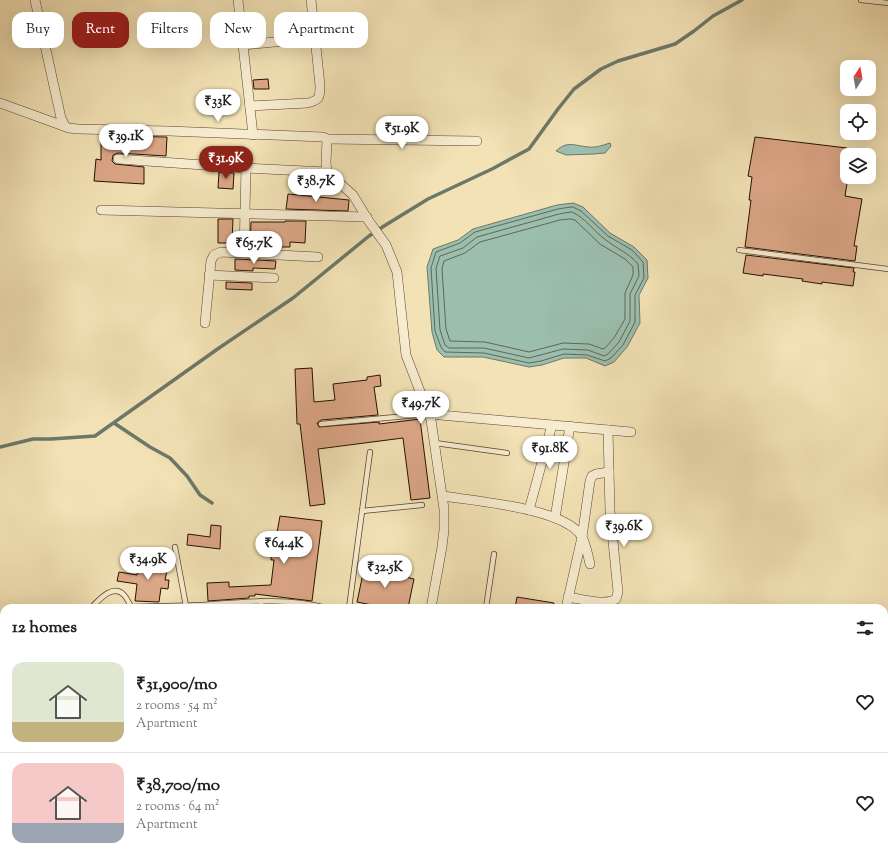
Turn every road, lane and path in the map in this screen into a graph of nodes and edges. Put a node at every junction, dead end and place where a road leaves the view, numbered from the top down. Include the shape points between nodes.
1 (35, 0) edge
2 (238, 0) edge
3 (311, 0) edge
4 (861, 0) edge
5 (888, 3) edge
6 (239, 12) edge
7 (312, 12) edge
8 (243, 48) edge
9 (316, 48) edge
10 (0, 103) edge
11 (250, 106) junction
12 (65, 126) junction
13 (253, 135) junction
14 (327, 139) junction
15 (478, 141) dead end
16 (118, 159) dead end
17 (246, 168) junction
18 (327, 172) junction
19 (101, 210) dead end
20 (245, 214) junction
21 (368, 219) junction
22 (739, 250) dead end
23 (244, 253) junction
24 (318, 257) dead end
25 (888, 269) edge
26 (210, 274) junction
27 (274, 278) dead end
28 (205, 323) dead end
29 (429, 414) junction
30 (321, 424) dead end
31 (552, 425) junction
32 (570, 426) junction
33 (608, 430) junction
34 (631, 432) dead end
35 (435, 443) junction
36 (370, 452) dead end
37 (507, 453) dead end
38 (609, 472) junction
39 (443, 496) junction
40 (422, 505) dead end
41 (529, 510) junction
42 (362, 511) junction
43 (555, 518) junction
44 (582, 537) junction
45 (175, 547) dead end
46 (494, 554) dead end
47 (590, 564) dead end
48 (568, 597) junction
49 (261, 601) joint
50 (95, 604) edge
51 (128, 604) edge
52 (186, 604) edge
53 (226, 604) edge
54 (306, 604) edge
55 (350, 604) edge
56 (432, 604) edge
57 (487, 604) edge
58 (567, 604) edge
59 (607, 604) edge
60 (610, 604) edge

1 - 12 street via 60,118
2 - 6 street
3 - 7 street
4 - 5 lane
8 - 11 street
9 - 11 street via 320,93 316,101
10 - 12 street
11 - 13 street
12 - 13 street via 78,129 169,130
13 - 14 street
14 - 15 street
14 - 18 street
16 - 17 street
17 - 18 street
17 - 20 street
18 - 21 street via 354,195
19 - 20 street
20 - 21 street
20 - 23 street
21 - 29 street via 386,245 397,272 406,355
22 - 25 lane
23 - 24 street
23 - 26 street via 221,252 214,255
26 - 27 street
26 - 28 street
29 - 30 lane
29 - 31 street
29 - 35 street
31 - 32 street
31 - 41 street
32 - 33 street
32 - 43 street
33 - 34 street
33 - 38 street
35 - 37 lane
35 - 39 street
36 - 42 lane
38 - 44 street via 592,476
38 - 60 street via 618,592
39 - 41 street
39 - 56 street via 444,536
40 - 42 lane
41 - 43 street
42 - 55 lane
43 - 44 street via 574,528
44 - 47 street
44 - 48 street
45 - 52 lane
46 - 57 lane
48 - 58 street
48 - 59 street
49 - 53 lane
49 - 54 lane
50 - 51 lane via 111,592 119,591

